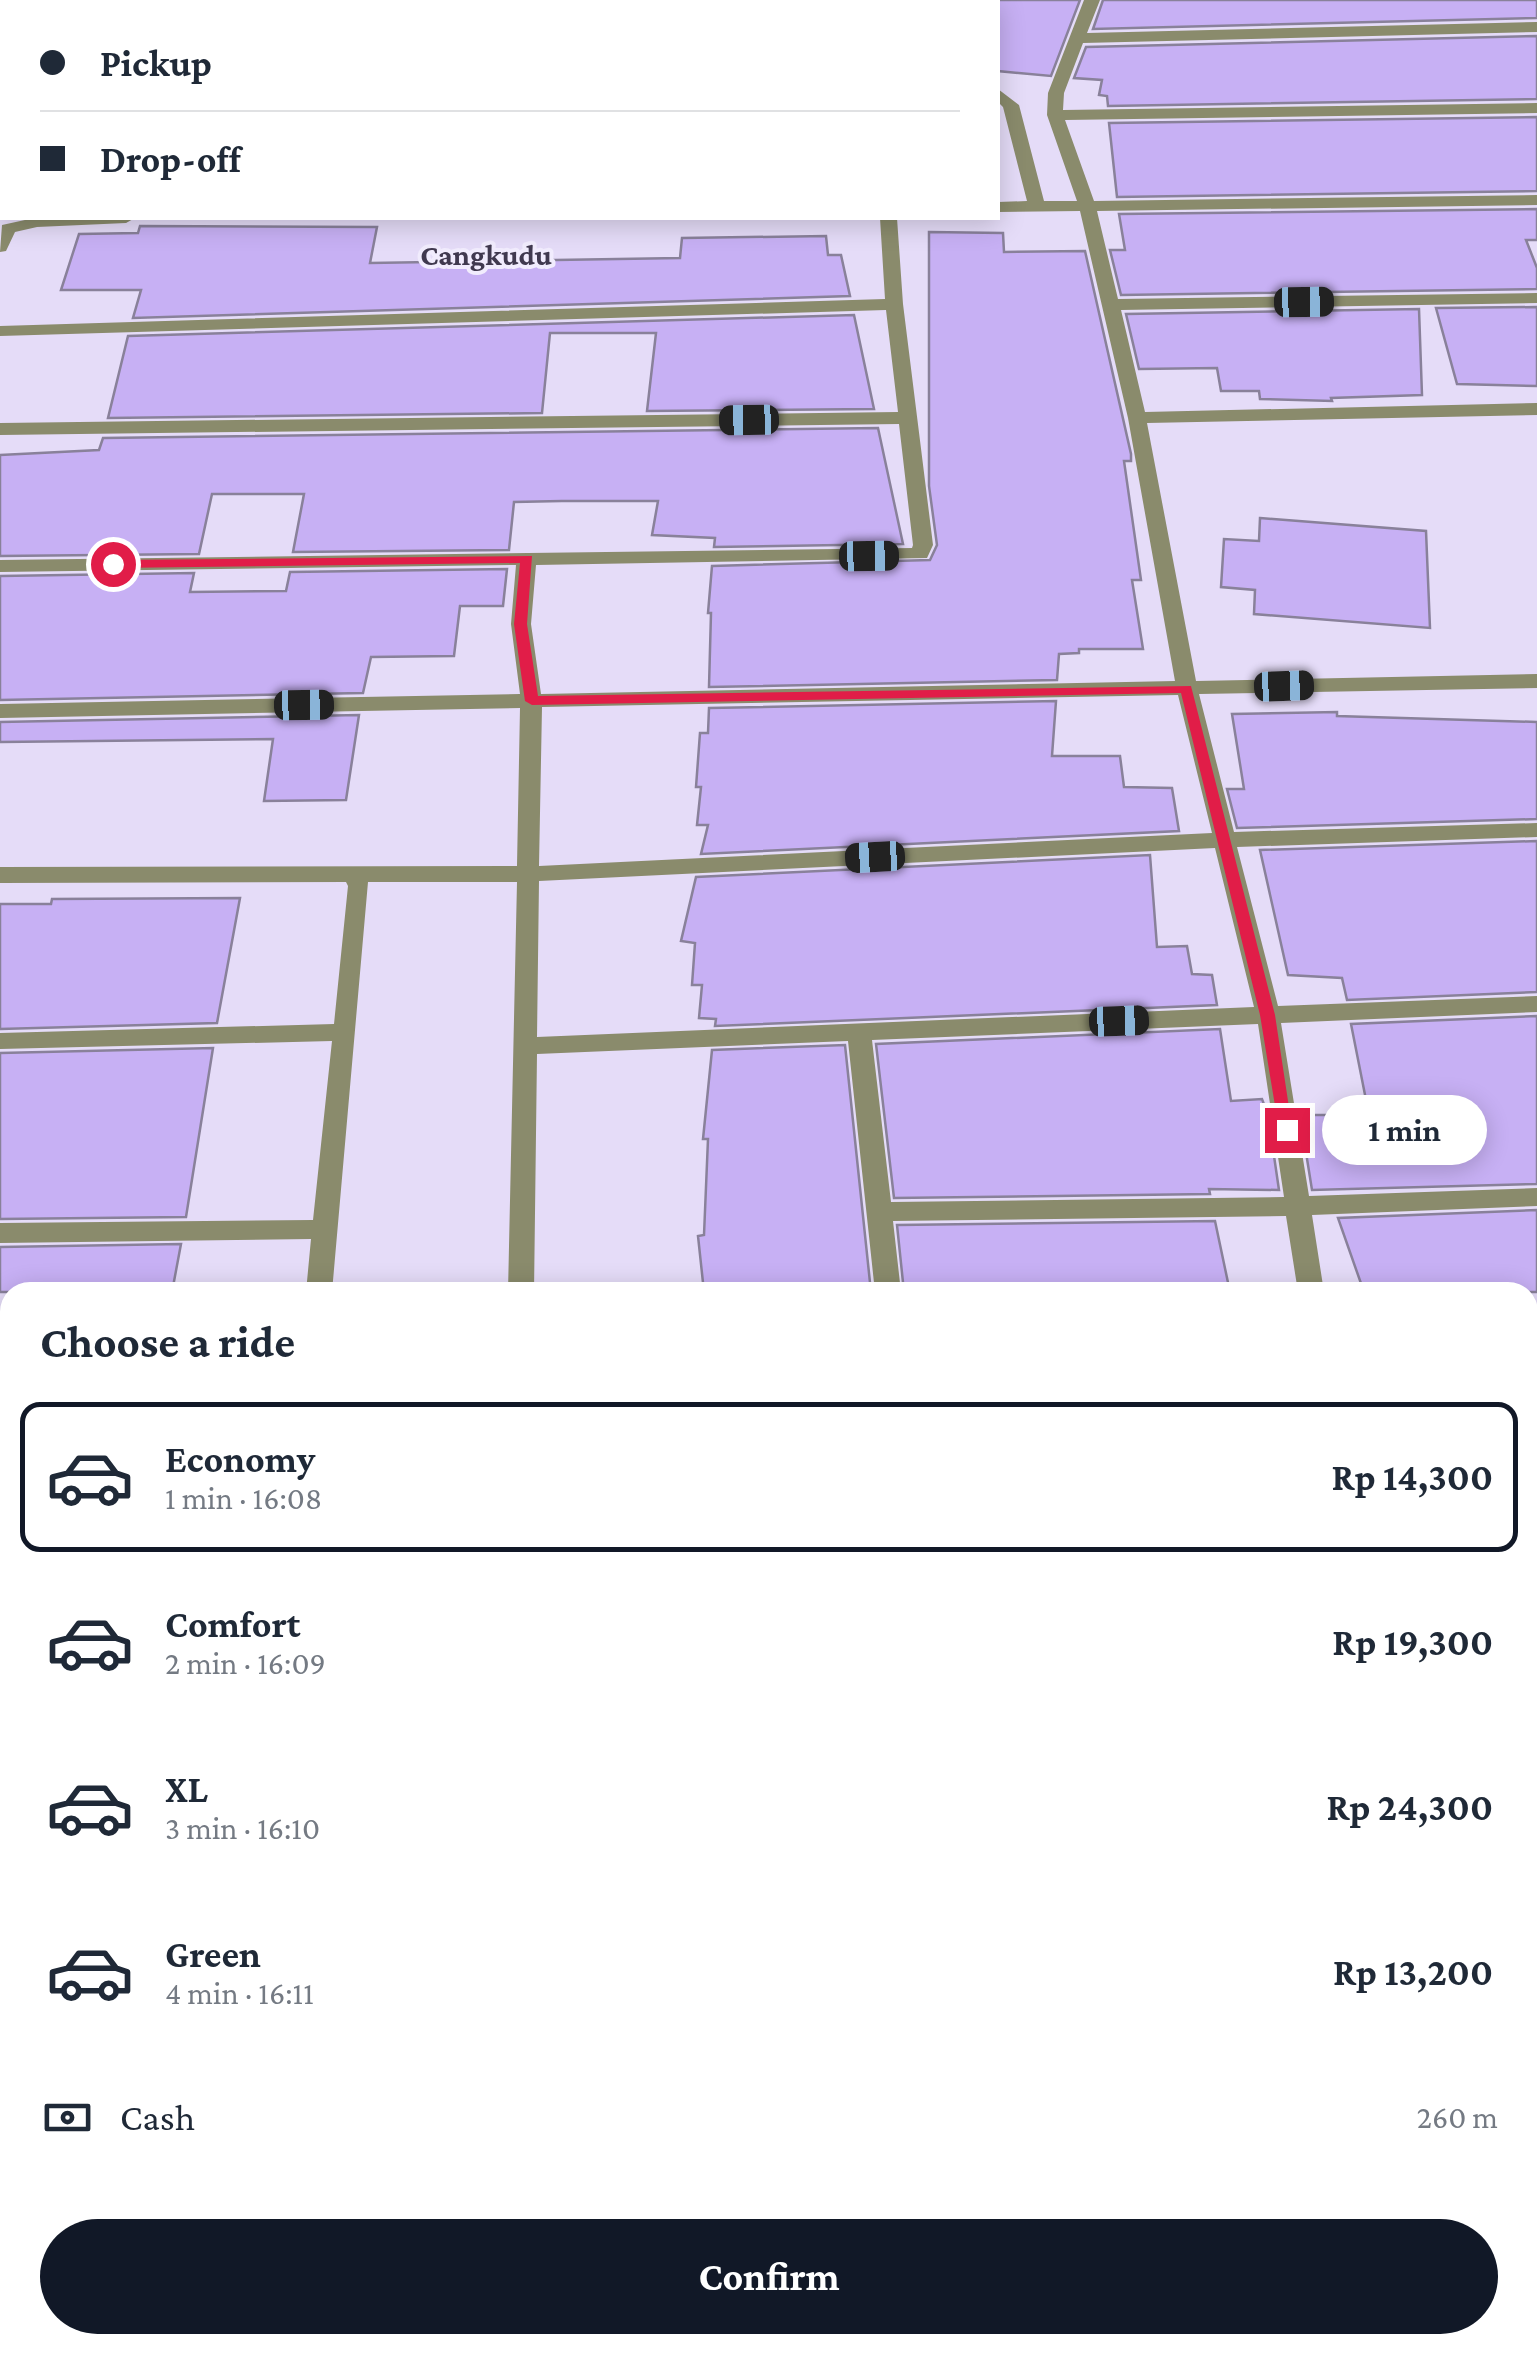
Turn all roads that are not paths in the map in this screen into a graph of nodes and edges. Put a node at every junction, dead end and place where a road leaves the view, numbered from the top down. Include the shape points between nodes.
1 (1092, 0) edge
2 (1537, 27) edge
3 (1080, 38) junction
4 (1000, 96) edge
5 (1537, 108) edge
6 (1055, 115) junction
7 (1537, 200) edge
8 (1000, 207) edge
9 (1037, 207) junction
10 (1088, 208) junction
11 (82, 220) edge
12 (889, 220) edge
13 (0, 247) edge
14 (1537, 298) edge
15 (894, 304) junction
16 (1109, 305) junction
17 (0, 331) edge
18 (1537, 408) edge
19 (907, 418) junction
20 (1136, 418) junction
21 (0, 429) edge
22 (527, 559) junction
23 (0, 566) edge
24 (1537, 681) edge
25 (1186, 689) junction
26 (532, 701) junction
27 (0, 711) edge
28 (1537, 830) edge
29 (1221, 840) junction
30 (528, 874) junction
31 (0, 875) edge
32 (354, 876) junction
33 (1537, 1004) edge
34 (1268, 1015) junction
35 (343, 1032) junction
36 (859, 1032) junction
37 (0, 1040) edge
38 (525, 1046) junction
39 (1537, 1197) edge
40 (1300, 1206) junction
41 (881, 1212) junction
42 (326, 1229) junction
43 (0, 1233) edge
44 (320, 1282) edge
45 (521, 1282) edge
46 (887, 1282) edge
47 (1310, 1282) edge

1 - 3 street
2 - 3 street
3 - 6 street via 1056,94
4 - 9 street via 1012,105
5 - 6 street
6 - 10 street
7 - 10 street
8 - 9 street
9 - 10 street
10 - 16 street
11 - 13 street via 8,229
12 - 15 street
14 - 16 street
15 - 17 street
15 - 19 street
16 - 20 street
18 - 20 street
19 - 21 street
19 - 22 street via 920,554
20 - 25 street
22 - 23 street
22 - 26 street via 520,624
24 - 25 street
25 - 26 street
25 - 29 street
26 - 27 street
26 - 30 street
28 - 29 street
29 - 30 street
29 - 34 street
30 - 32 street
30 - 38 street
31 - 32 street
32 - 35 street via 360,886
33 - 34 street
34 - 36 street
34 - 40 street
35 - 37 street
35 - 42 street
36 - 38 street
36 - 41 street
38 - 45 street
39 - 40 street
40 - 41 street
40 - 47 street
41 - 46 street
42 - 43 street
42 - 44 street

